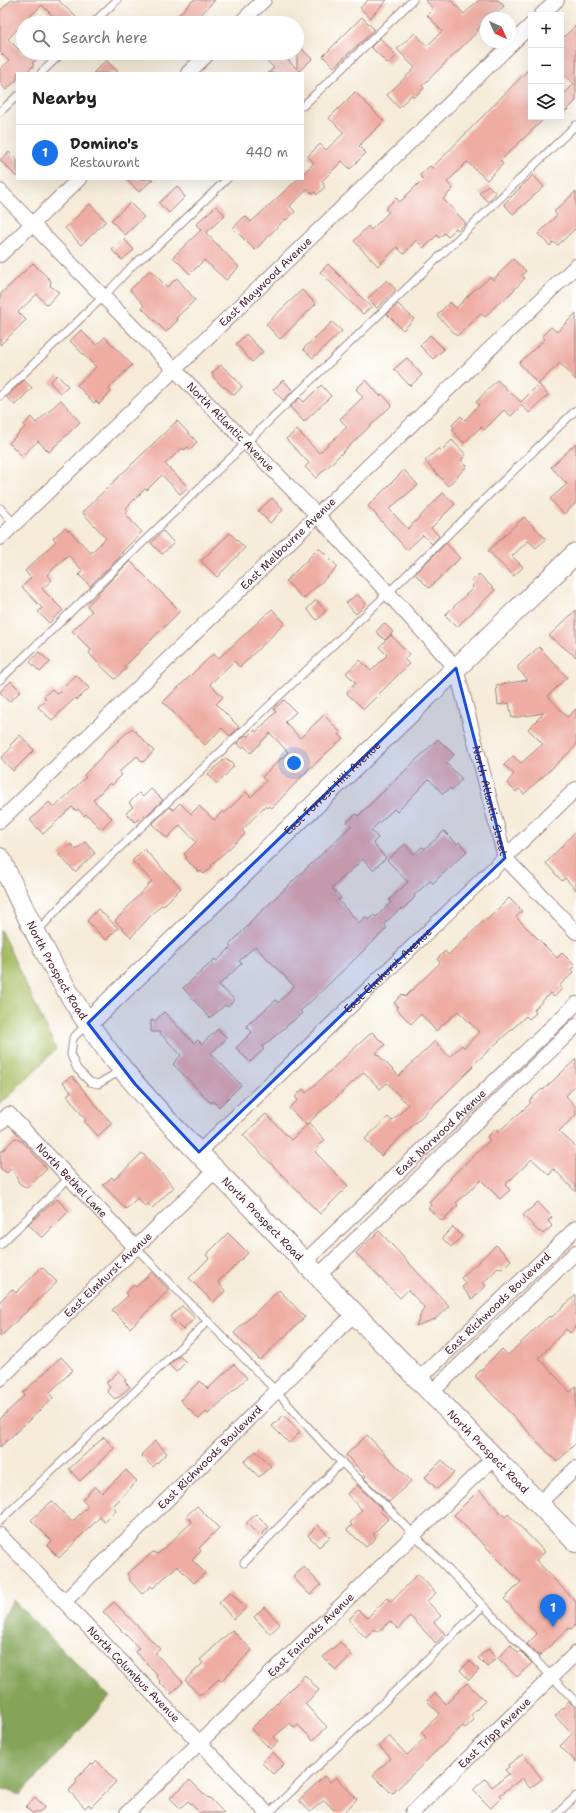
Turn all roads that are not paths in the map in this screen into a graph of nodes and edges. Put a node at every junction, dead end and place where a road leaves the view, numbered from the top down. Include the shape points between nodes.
1 (117, 0) edge
2 (264, 0) edge
3 (413, 0) edge
4 (556, 0) edge
5 (544, 12) edge
6 (100, 16) edge
7 (247, 16) edge
8 (528, 28) edge
9 (55, 60) edge
10 (202, 60) edge
11 (42, 72) edge
12 (189, 72) edge
13 (16, 97) edge
14 (304, 105) edge
15 (0, 112) edge
16 (576, 125) edge
17 (78, 180) edge
18 (226, 180) edge
19 (0, 191) edge
20 (32, 224) junction
21 (0, 255) edge
22 (576, 266) edge
23 (104, 296) junction
24 (175, 368) junction
25 (0, 396) edge
26 (576, 410) edge
27 (247, 443) junction
28 (0, 508) edge
29 (317, 515) junction
30 (15, 524) junction
31 (0, 538) edge
32 (576, 553) edge
33 (388, 593) junction
34 (456, 668) junction
35 (0, 680) edge
36 (576, 789) edge
37 (0, 821) edge
38 (0, 858) edge
39 (505, 858) junction
40 (576, 932) edge
41 (36, 934) junction
42 (576, 1004) edge
43 (88, 1023) junction
44 (576, 1026) edge
45 (123, 1070) junction
46 (4, 1118) edge
47 (199, 1152) junction
48 (216, 1170) junction
49 (69, 1178) junction
50 (576, 1228) edge
51 (0, 1245) edge
52 (135, 1247) junction
53 (576, 1252) edge
54 (312, 1268) junction
55 (355, 1313) junction
56 (208, 1321) junction
57 (0, 1379) edge
58 (425, 1386) junction
59 (276, 1391) junction
60 (494, 1457) junction
61 (342, 1462) junction
62 (576, 1468) edge
63 (539, 1503) junction
64 (0, 1521) edge
65 (414, 1534) junction
66 (0, 1535) edge
67 (576, 1542) edge
68 (244, 1563) dead end
69 (64, 1601) junction
70 (483, 1606) junction
71 (576, 1653) edge
72 (552, 1677) junction
73 (576, 1702) edge
74 (199, 1743) junction
75 (576, 1796) edge
76 (127, 1813) edge
77 (268, 1813) edge
78 (412, 1813) edge
79 (558, 1813) edge

1 - 6 lane
2 - 7 street
3 - 14 lane
4 - 5 street
8 - 24 street, East Maywood Avenue
9 - 11 lane
10 - 12 street
13 - 15 lane
16 - 27 lane
17 - 20 street
18 - 23 lane via 156,247 134,264
19 - 20 street, North Atlantic Avenue
20 - 21 street
20 - 23 street, North Atlantic Avenue
22 - 29 street, East Melbourne Avenue
23 - 24 street, North Atlantic Avenue
23 - 25 lane
24 - 27 street, North Atlantic Avenue
24 - 30 street, East Maywood Avenue
26 - 33 lane
27 - 29 street, North Atlantic Avenue
27 - 35 lane
28 - 30 lane
29 - 33 street, North Atlantic Avenue
29 - 37 street, East Melbourne Avenue
30 - 31 street, East Maywood Avenue
32 - 34 main road, East Forrest Hill Avenue
33 - 34 street, North Atlantic Avenue
33 - 41 lane via 75,890
34 - 39 street, North Atlantic Street
34 - 43 main road, East Forrest Hill Avenue
36 - 39 street, East Elmhurst Avenue
38 - 41 main road, North Prospect Road
39 - 40 street, North Atlantic Street
39 - 47 street, East Elmhurst Avenue
41 - 43 main road, North Prospect Road
42 - 54 street, East Norwood Avenue
43 - 45 main road, North Prospect Road
43 - 45 lane via 73,1038 71,1055 78,1069 90,1082 98,1084
44 - 54 street, East Norwood Avenue
45 - 47 main road, North Prospect Road
46 - 49 street, North Bethel Lane
47 - 48 main road, North Prospect Road
48 - 52 street, East Elmhurst Avenue
48 - 54 main road, North Prospect Road
49 - 51 lane
49 - 52 street, North Bethel Lane
50 - 58 street, East Richwoods Boulevard
52 - 56 lane
52 - 57 street, East Elmhurst Avenue
53 - 58 street, East Richwoods Boulevard
54 - 55 main road, North Prospect Road
55 - 58 main road, North Prospect Road
55 - 59 street, East Richwoods Boulevard
56 - 59 lane
56 - 64 lane
58 - 60 main road, North Prospect Road
59 - 61 lane
59 - 69 street, East Richwoods Boulevard
60 - 63 main road, North Prospect Road
60 - 65 street, East Fairoaks Avenue
61 - 65 lane
61 - 68 lane
62 - 63 street
63 - 67 main road, North Prospect Road
65 - 70 lane
65 - 74 street, East Fairoaks Avenue
66 - 69 street, North Columbus Avenue
69 - 74 street, North Columbus Avenue
70 - 72 lane
70 - 77 lane
71 - 72 street, East Tripp Avenue
72 - 73 lane
72 - 78 street, East Tripp Avenue
74 - 76 street, East Fairoaks Avenue
74 - 77 street, North Columbus Avenue
75 - 79 lane

